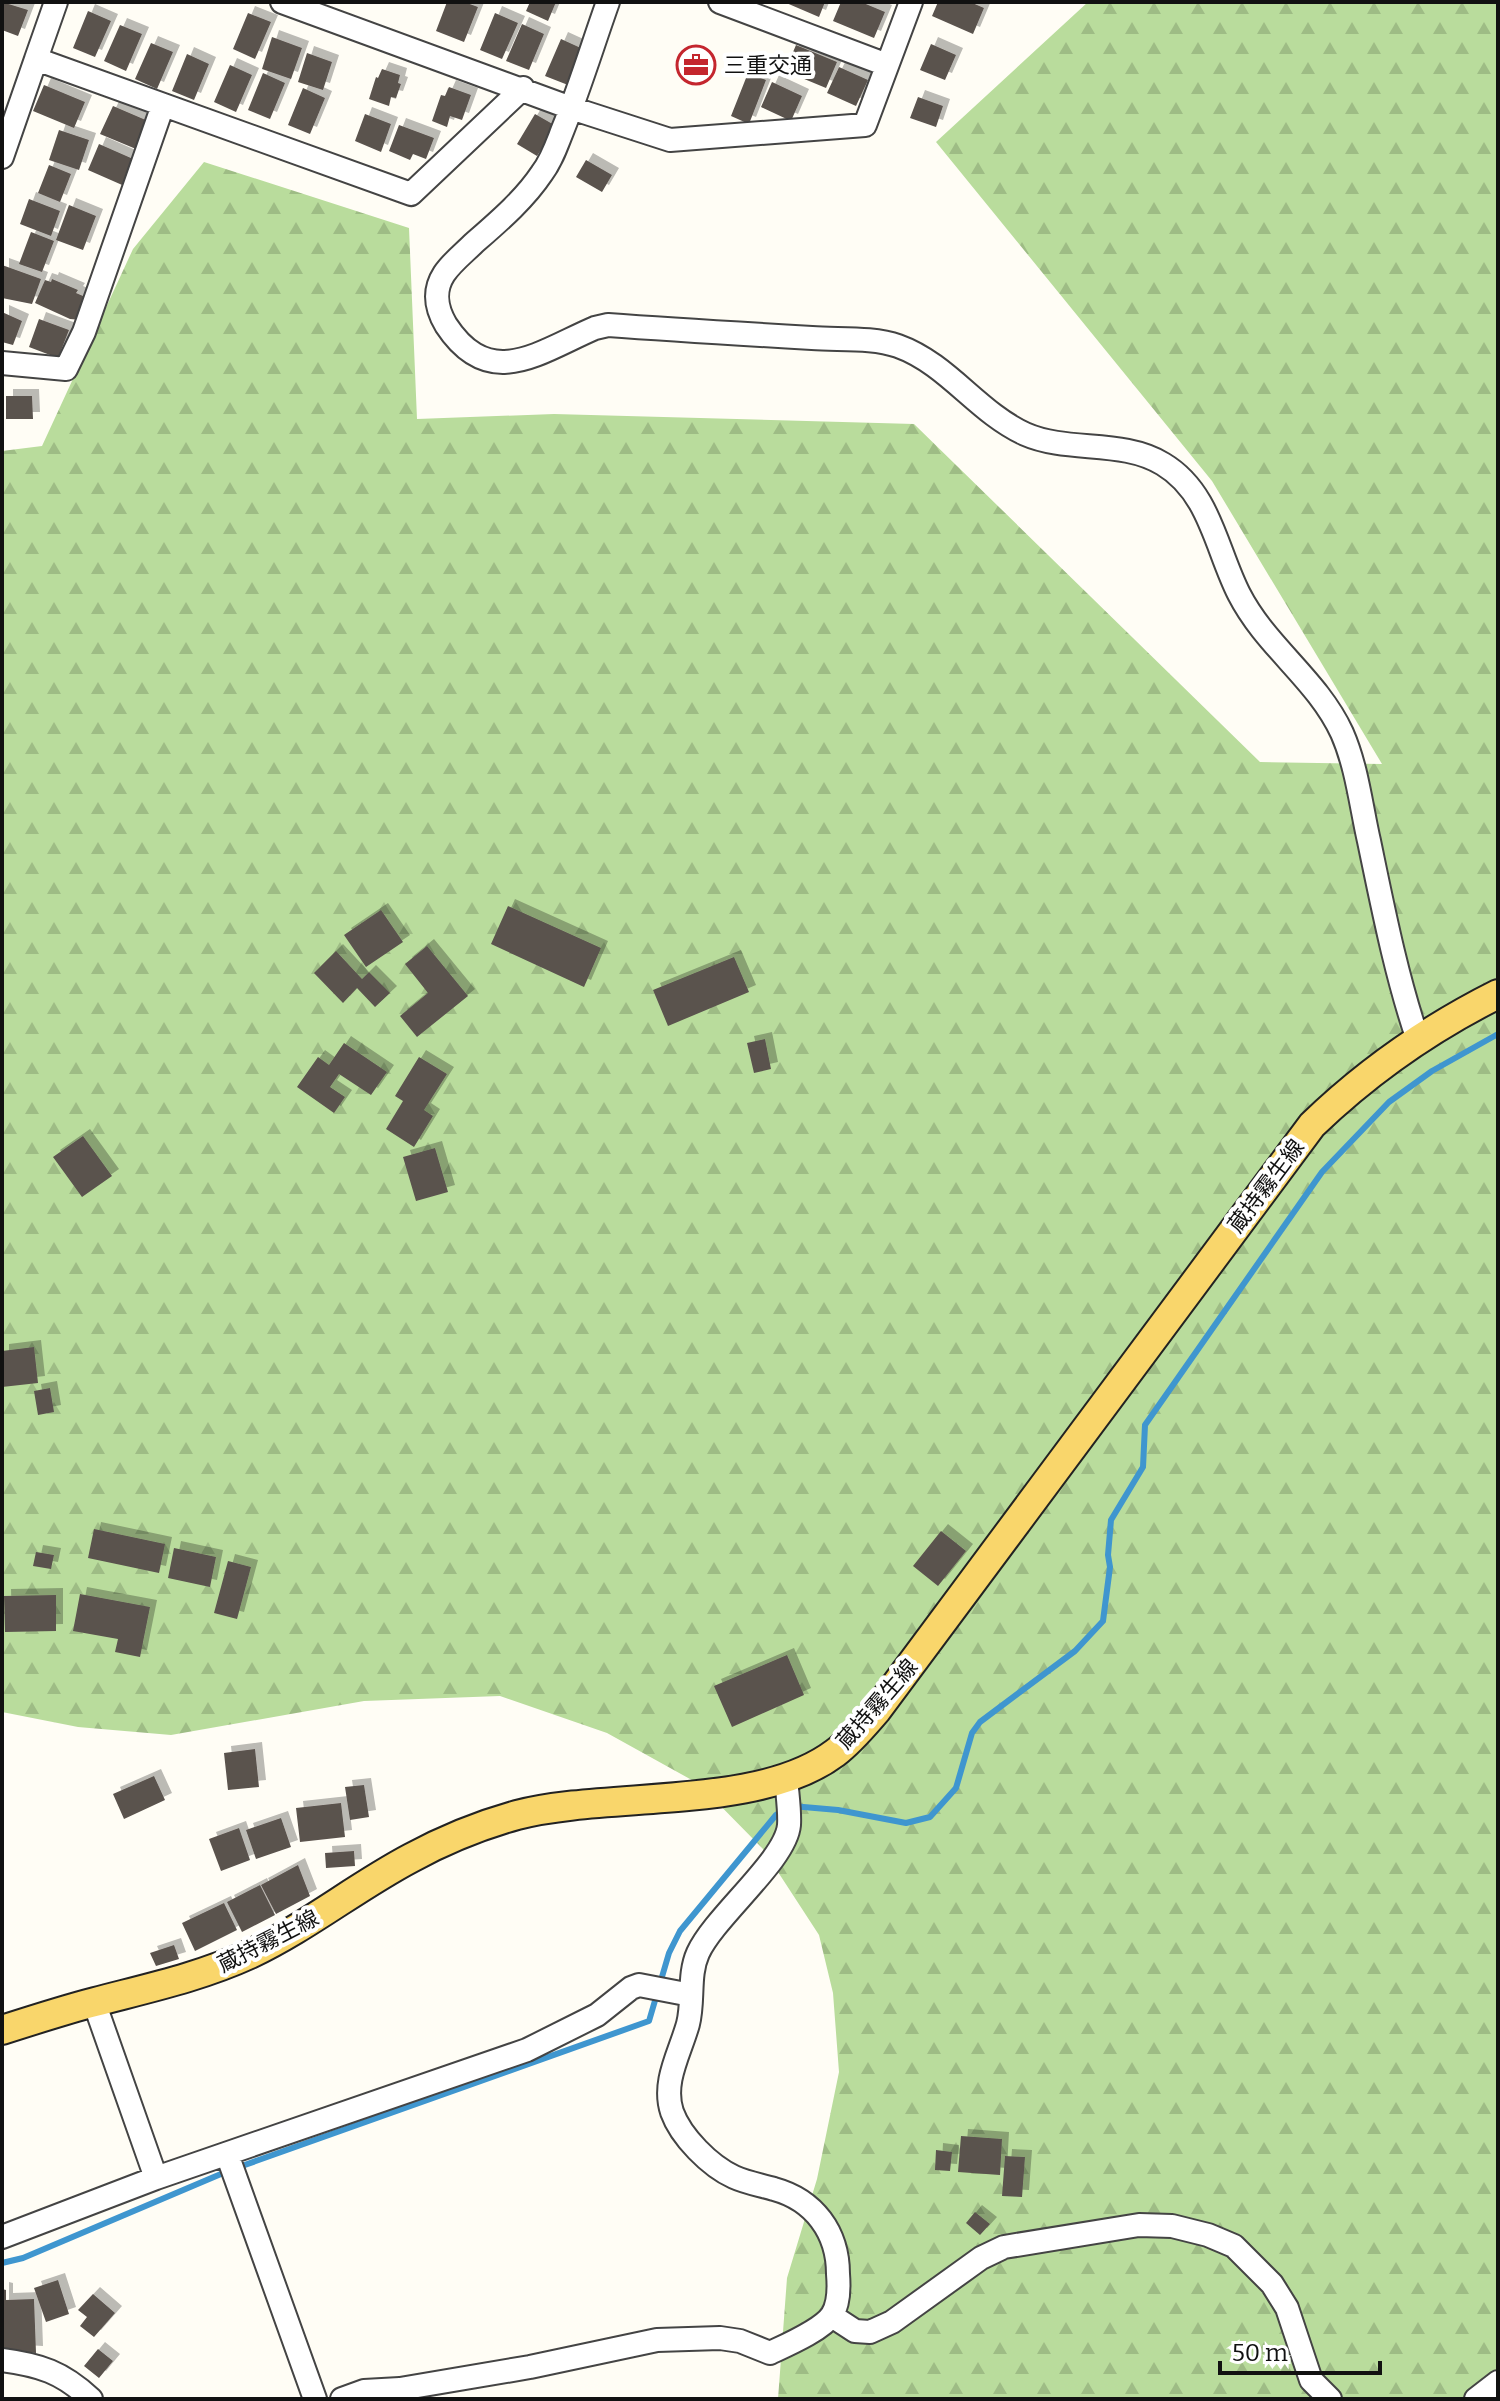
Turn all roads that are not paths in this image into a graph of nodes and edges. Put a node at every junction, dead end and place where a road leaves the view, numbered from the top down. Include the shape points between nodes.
1 (56, 2) edge
2 (282, 2) edge
3 (608, 2) edge
4 (720, 2) edge
5 (911, 2) edge
6 (761, 9) edge
7 (36, 59) junction
8 (887, 65) junction
9 (523, 88) junction
10 (163, 105) junction
11 (571, 108) junction
12 (2, 157) edge
13 (2, 363) edge
14 (1498, 994) edge
15 (1418, 1040) junction
16 (786, 1784) junction
17 (683, 1994) junction
18 (94, 2002) junction
19 (2, 2030) edge
20 (232, 2165) junction
21 (156, 2178) junction
22 (2, 2237) edge
23 (832, 2316) junction
24 (2, 2360) edge
25 (1498, 2382) edge
26 (91, 2399) edge
27 (315, 2399) edge
28 (342, 2399) edge
29 (1330, 2399) edge
30 (1476, 2399) edge

1 - 7 street
2 - 9 street
3 - 11 street
4 - 6 street
5 - 8 street
6 - 8 street
7 - 10 street
7 - 12 street
8 - 11 street via 865,125 670,140
9 - 10 street via 411,194
9 - 11 street
10 - 13 street via 84,332 66,369
11 - 15 street via 543,173 453,263 438,286 440,314 461,344 482,360 504,363 608,325 886,343 932,362 1021,432 1046,442 1136,452 1165,465 1201,502 1252,616 1319,693 1340,729
14 - 15 main road, 蔵持霧生線
15 - 16 main road, 蔵持霧生線 via 1344,1094 1312,1125 877,1710 833,1754
16 - 17 street via 789,1826 779,1850 698,1952
16 - 18 main road, 蔵持霧生線 via 517,1815 408,1859 286,1936 240,1958 183,1980
17 - 20 street via 649,1985 631,1988 597,2015 527,2050
17 - 23 street via 689,2021 671,2076 673,2114 693,2143 726,2173 789,2194 825,2222 838,2268
18 - 19 main road, 蔵持霧生線
18 - 21 street
20 - 21 street
20 - 27 street
21 - 22 street
23 - 28 street via 770,2353 720,2338 657,2340
23 - 29 street via 855,2331 870,2332 1004,2247 1139,2225 1172,2226 1234,2246 1272,2284 1287,2308 1311,2380
24 - 26 street via 58,2373
25 - 30 street

